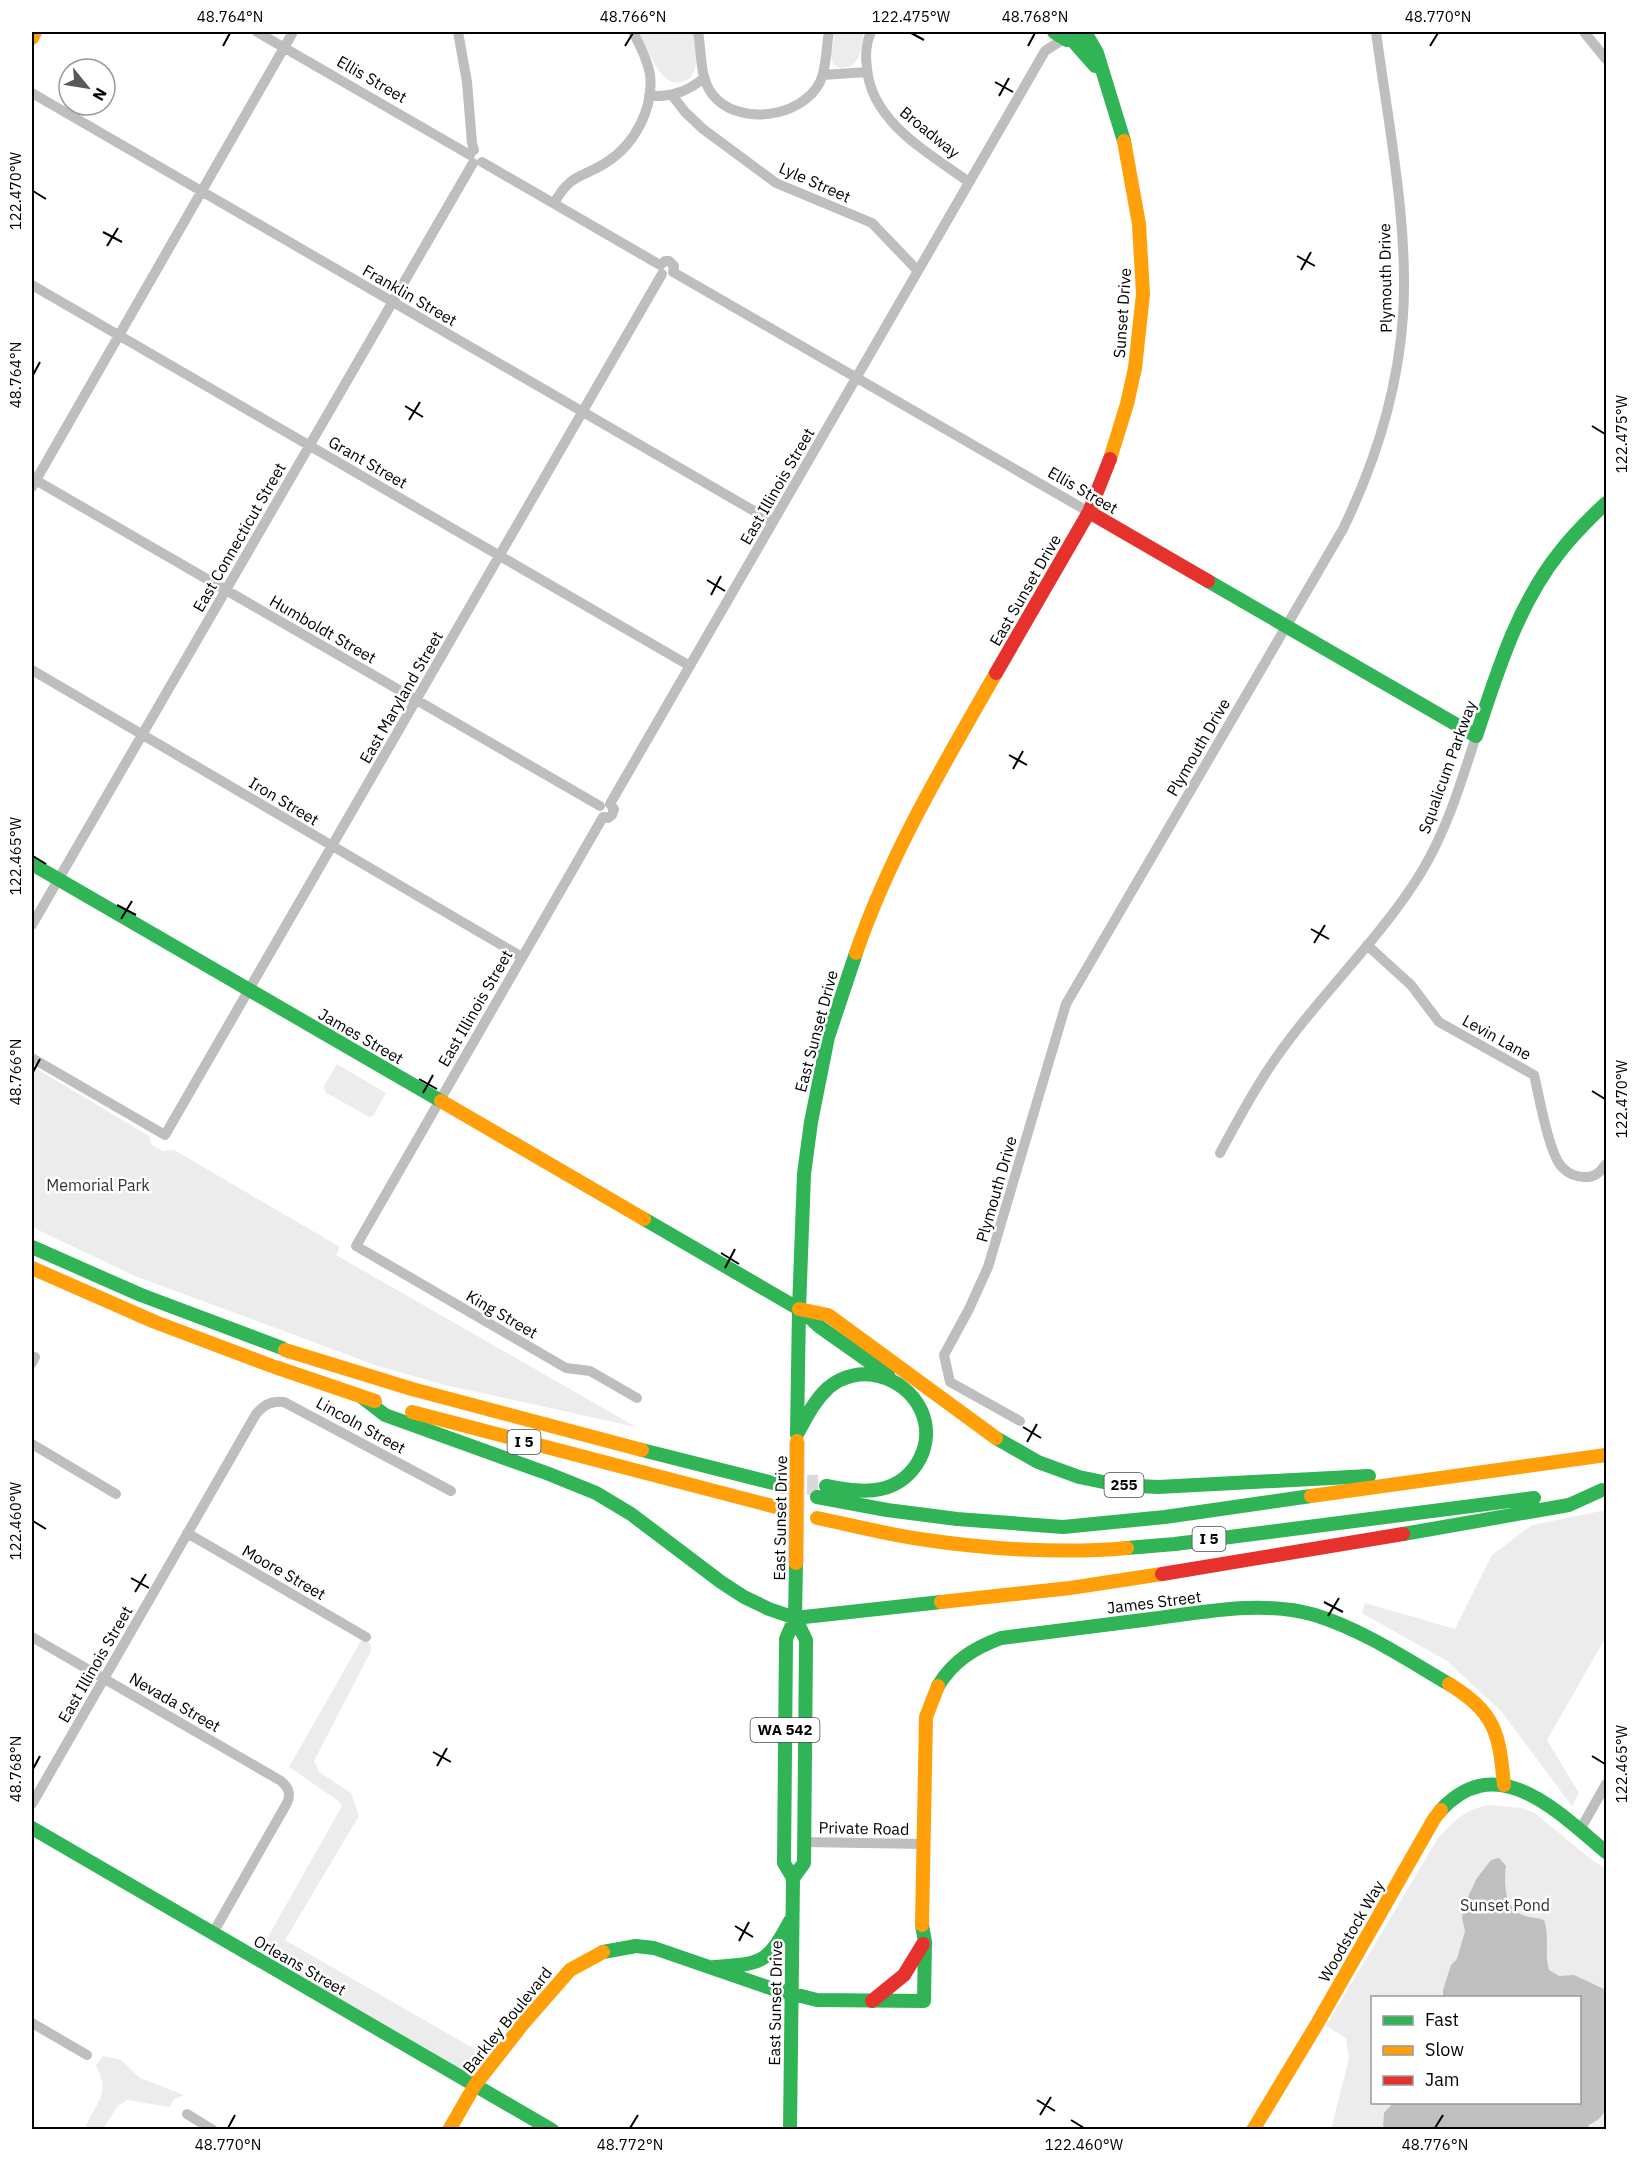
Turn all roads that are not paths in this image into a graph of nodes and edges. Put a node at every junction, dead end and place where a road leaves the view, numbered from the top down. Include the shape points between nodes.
1 (35, 32) edge
2 (257, 32) edge
3 (293, 32) edge
4 (458, 32) edge
5 (633, 32) edge
6 (698, 32) edge
7 (829, 32) edge
8 (871, 32) edge
9 (1376, 32) edge
10 (1584, 32) edge
11 (1072, 35) edge
12 (32, 38) edge
13 (284, 47) junction
14 (1606, 58) edge
15 (867, 72) junction
16 (823, 75) junction
17 (704, 78) junction
18 (32, 93) edge
19 (672, 95) junction
20 (649, 96) junction
21 (475, 157) junction
22 (969, 182) junction
23 (201, 191) junction
24 (554, 203) junction
25 (665, 270) junction
26 (918, 271) junction
27 (32, 285) edge
28 (392, 302) junction
29 (118, 335) junction
30 (856, 378) junction
31 (582, 412) junction
32 (309, 445) junction
33 (33, 482) edge
34 (1606, 503) edge
35 (1089, 512) junction
36 (773, 522) junction
37 (499, 555) junction
38 (225, 590) junction
39 (1286, 626) junction
40 (690, 666) junction
41 (32, 670) edge
42 (416, 700) junction
43 (142, 734) junction
44 (1476, 736) junction
45 (605, 809) junction
46 (331, 846) junction
47 (32, 864) edge
48 (58, 879) junction
49 (32, 926) edge
50 (1367, 945) junction
51 (522, 957) junction
52 (248, 990) junction
53 (32, 1058) edge
54 (440, 1100) junction
55 (1220, 1153) dead end
56 (1606, 1164) edge
57 (356, 1246) joint
58 (32, 1247) edge
59 (32, 1268) edge
60 (799, 1309) junction
61 (896, 1381) junction
62 (363, 1398) junction
63 (637, 1398) dead end
64 (256, 1414) joint
65 (1020, 1421) dead end
66 (797, 1437) junction
67 (32, 1444) edge
68 (1606, 1455) edge
69 (1422, 1480) junction
70 (777, 1484) tunnel mouth
71 (1604, 1490) edge
72 (452, 1491) dead end
73 (116, 1494) dead end
74 (777, 1507) dead end
75 (817, 1518) dead end
76 (187, 1533) junction
77 (795, 1618) junction
78 (366, 1636) dead end
79 (32, 1637) edge
80 (104, 1678) junction
81 (1606, 1784) edge
82 (1504, 1785) junction
83 (32, 1804) edge
84 (32, 1828) edge
85 (1580, 1830) junction
86 (804, 1842) junction
87 (923, 1844) junction
88 (1606, 1852) edge
89 (793, 1878) junction
90 (792, 1918) junction
91 (213, 1933) junction
92 (925, 1942) junction
93 (714, 1967) junction
94 (791, 1994) junction
95 (872, 2001) junction
96 (924, 2001) joint
97 (32, 2023) edge
98 (87, 2055) dead end
99 (475, 2085) junction
100 (187, 2114) dead end
101 (213, 2130) edge
102 (449, 2130) edge
103 (552, 2130) edge
104 (790, 2130) edge
105 (1253, 2130) edge

1 - 12 main road
2 - 13 street, Ellis Street
3 - 13 street
4 - 21 street
5 - 20 street via 648,66
6 - 17 street
7 - 16 street
8 - 15 street, Broadway via 866,48
9 - 39 street, Plymouth Drive via 1401,244 1403,316 1396,372 1380,436 1358,497
10 - 14 street
11 - 22 street, East Illinois Street via 1045,51
11 - 35 main road, Sunset Drive via 1097,53 1135,187 1142,258 1141,329 1127,404
13 - 21 street, Ellis Street
13 - 23 street
15 - 16 street
15 - 22 street, Broadway via 871,92 887,116 923,149
16 - 17 street via 812,93 792,107 752,114 722,104
17 - 19 street
18 - 23 street, Franklin Street
19 - 20 street
19 - 26 street, Lyle Street via 704,129 776,183 872,223
20 - 24 street via 641,122 629,142 607,162 566,184
21 - 24 street, Ellis Street
21 - 28 street, East Connecticut Street
22 - 26 street, East Illinois Street
23 - 28 street, Franklin Street
23 - 29 street
24 - 25 street, Ellis Street
25 - 30 street, Ellis Street
25 - 31 street, East Maryland Street
26 - 30 street, East Illinois Street
27 - 29 street, Grant Street
28 - 31 street, Franklin Street
28 - 32 street, East Connecticut Street
29 - 32 street, Grant Street
29 - 33 street
30 - 35 street, Ellis Street
30 - 36 street, East Illinois Street
31 - 36 street, Franklin Street
31 - 37 street, East Maryland Street
32 - 37 street, Grant Street
32 - 38 street, East Connecticut Street
33 - 38 street, Humboldt Street
34 - 44 main road, Squalicum Parkway via 1557,554 1525,606
35 - 39 main road, Ellis Street
35 - 60 main road, East Sunset Drive via 918,809 868,917 828,1037 811,1122 804,1174
36 - 40 street, East Illinois Street
37 - 40 street, Grant Street
37 - 42 street, East Maryland Street
38 - 42 street, Humboldt Street
38 - 43 street, East Connecticut Street
39 - 44 main road, Ellis Street
39 - 65 street, Plymouth Drive via 1066,1004 988,1267 944,1355 950,1382
40 - 45 street, East Illinois Street
41 - 43 street, Iron Street
42 - 45 street, Humboldt Street
42 - 46 street, East Maryland Street
43 - 46 street, Iron Street
43 - 48 street, East Connecticut Street
44 - 50 street, Squalicum Parkway via 1450,814 1431,855 1412,887
45 - 51 street, East Illinois Street
46 - 51 street, Iron Street
46 - 52 street, East Maryland Street
47 - 48 main road, James Street
48 - 49 street, East Connecticut Street
48 - 52 main road, James Street
50 - 55 street, Squalicum Parkway via 1289,1040
50 - 56 street, Levin Lane via 1411,985 1439,1022 1534,1075 1547,1133 1561,1167 1576,1177 1591,1178
51 - 54 street, East Illinois Street
52 - 53 street, East Maryland Street via 165,1135
52 - 54 main road, James Street
54 - 57 street, East Illinois Street
54 - 60 main road, James Street
57 - 63 street, King Street via 566,1368 590,1371
58 - 70 main road, I 5 via 141,1295 284,1349 412,1389
59 - 62 main road, I 5 via 155,1322
60 - 61 main road
60 - 66 main road, East Sunset Drive
60 - 69 main road, 255 via 828,1315 996,1438 1038,1462 1079,1477 1118,1485 1158,1487 1399,1474
61 - 66 main road via 866,1374 836,1382 819,1398
61 - 69 main road, I 5 via 910,1394 926,1424 922,1458 897,1483 877,1490 817,1491 887,1510 957,1520 1063,1527 1165,1517
62 - 74 main road, I 5
62 - 77 main road via 385,1415 605,1498 741,1595 773,1612
64 - 72 street, Lincoln Street via 273,1401 284,1402
64 - 76 street, East Illinois Street
66 - 77 main road, East Sunset Drive / WA 542, bridge
67 - 73 street
68 - 69 main road, I 5
71 - 75 main road, I 5 via 1092,1551 920,1539
71 - 77 main road via 1569,1505 1284,1555 1070,1588
76 - 78 street, Moore Street
76 - 80 street, East Illinois Street
77 - 86 main road, East Sunset Drive / WA 542 via 806,1640
77 - 89 main road, East Sunset Drive / WA 542 via 786,1639 784,1863
79 - 80 street, Nevada Street
80 - 83 street, East Illinois Street
80 - 91 street, Nevada Street via 281,1781 289,1793 287,1803
81 - 85 street
82 - 85 main road via 1532,1793
82 - 87 main road, James Street via 1498,1740 1483,1710 1391,1650 1341,1624 1295,1610 1219,1610 1001,1638 964,1655 936,1687 926,1717
82 - 105 main road, Woodstock Way via 1468,1790 1441,1809
84 - 91 main road, Orleans Street
85 - 88 main road
86 - 87 street, Private Road
86 - 89 main road, East Sunset Drive / WA 542 via 804,1863
87 - 92 main road, James Street
89 - 90 main road, East Sunset Drive / WA 542
90 - 93 main road via 765,1960
90 - 94 main road, East Sunset Drive / WA 542
91 - 99 main road, Orleans Street
92 - 95 main road via 904,1975
92 - 96 main road, James Street
93 - 94 main road, Barkley Boulevard
93 - 99 main road, Barkley Boulevard via 645,1946 613,1949 592,1957 563,1977
94 - 95 main road, Barkley Boulevard via 817,2000
94 - 104 main road, East Sunset Drive / WA 542
95 - 96 main road, Barkley Boulevard
97 - 98 street
99 - 102 main road, Barkley Boulevard
99 - 103 main road, Orleans Street
100 - 101 street

